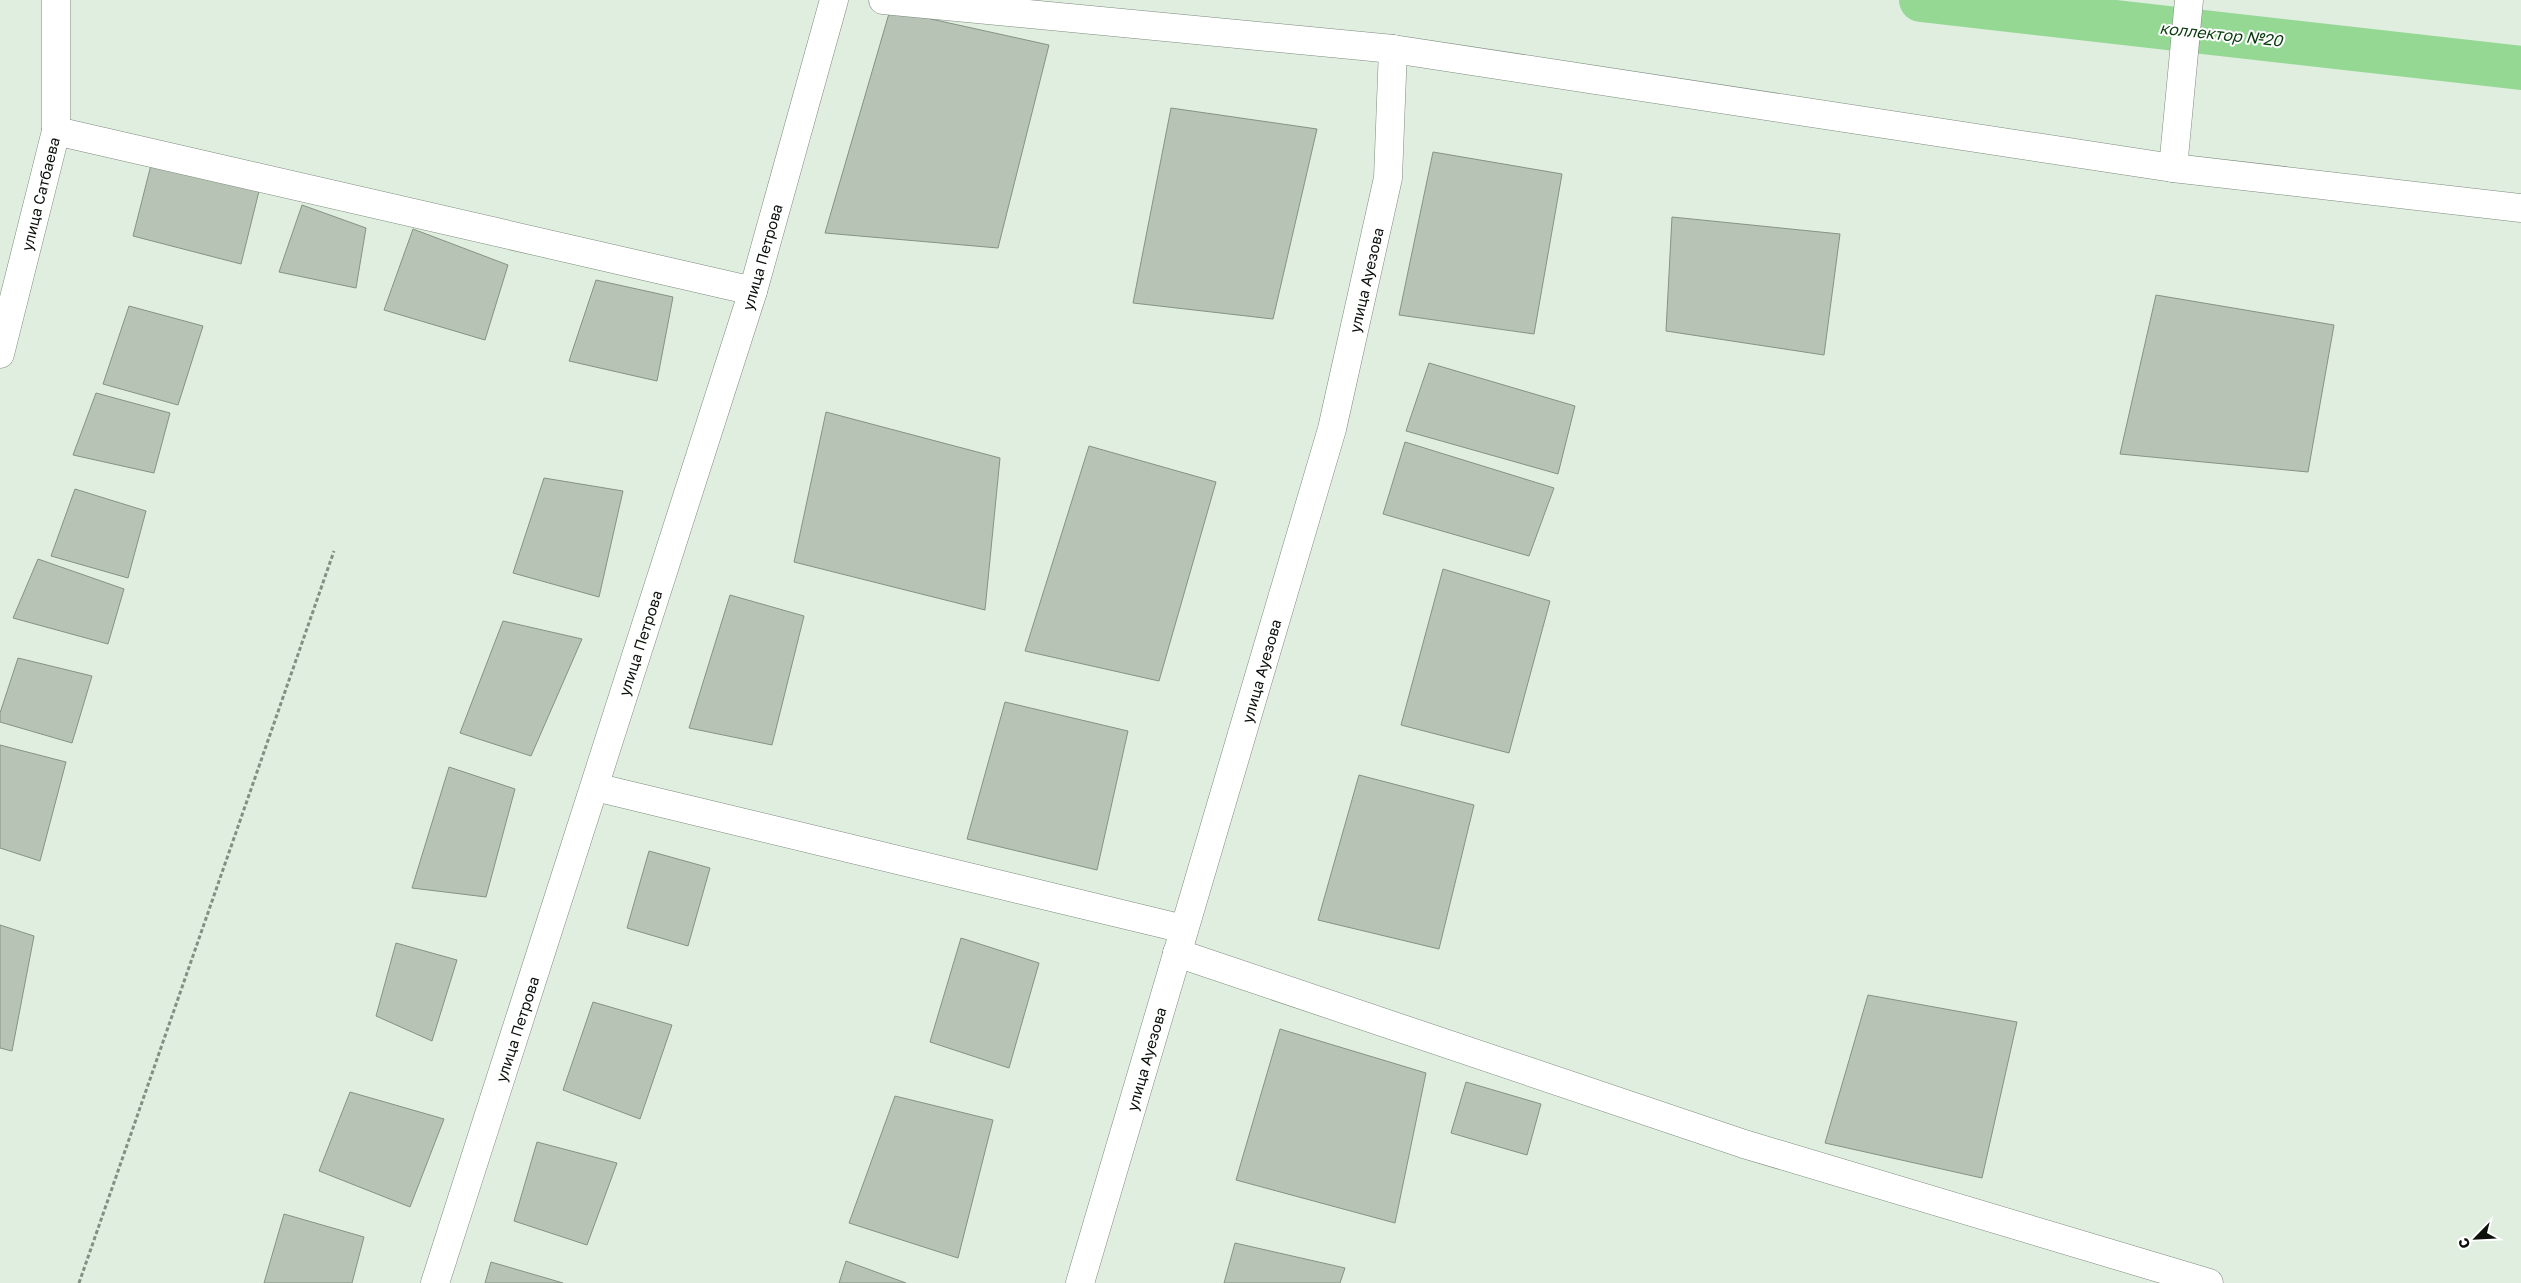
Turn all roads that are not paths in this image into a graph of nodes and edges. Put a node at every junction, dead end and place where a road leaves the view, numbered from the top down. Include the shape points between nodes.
1 (56, 0) edge
2 (834, 0) edge
3 (883, 0) edge
4 (2190, 0) edge
5 (1393, 49) junction
6 (56, 131) junction
7 (2173, 168) junction
8 (2521, 208) edge
9 (753, 291) junction
10 (0, 354) edge
11 (594, 787) junction
12 (1181, 941) junction
13 (435, 1283) edge
14 (1080, 1283) edge
15 (2209, 1283) edge

1 - 6 street, улица Сатбаева
2 - 9 street, улица Петрова
3 - 5 street
4 - 7 street
5 - 7 street
5 - 12 street, улица Ауезова via 1388,178 1332,429
6 - 9 street
6 - 10 street, улица Сатбаева
7 - 8 street
9 - 11 street, улица Петрова
11 - 12 street
11 - 13 street, улица Петрова
12 - 14 street, улица Ауезова
12 - 15 street via 1744,1144

